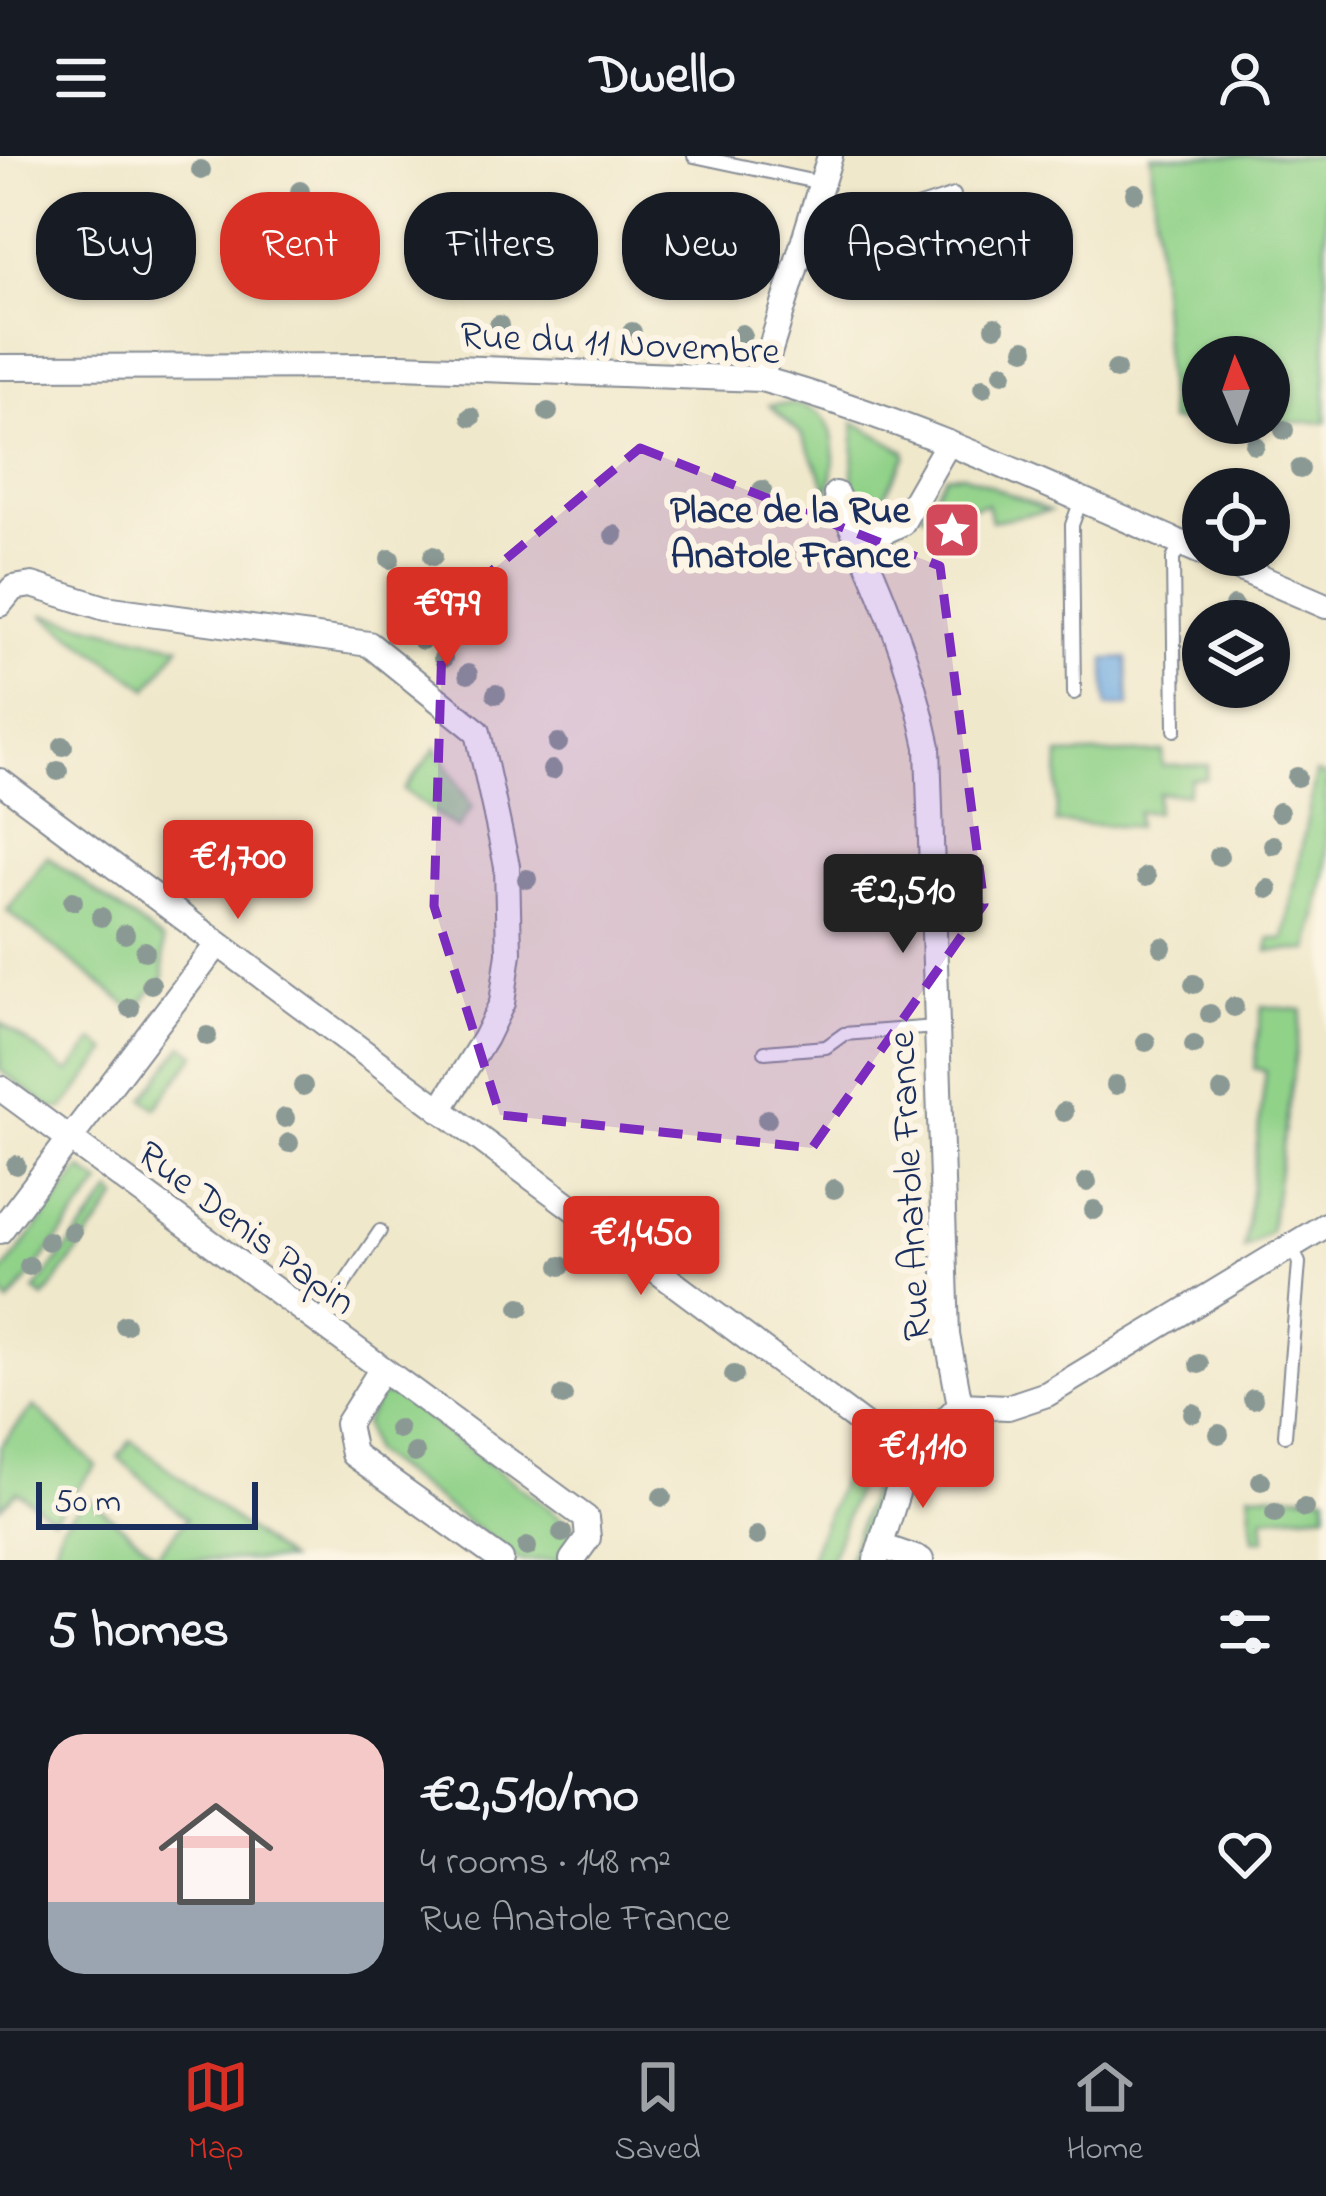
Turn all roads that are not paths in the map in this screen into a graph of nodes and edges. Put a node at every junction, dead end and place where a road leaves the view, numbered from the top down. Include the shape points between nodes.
1 (694, 156) edge
2 (830, 156) edge
3 (822, 183) junction
4 (819, 192) edge
5 (804, 243) edge
6 (0, 368) edge
7 (761, 379) junction
8 (948, 443) junction
9 (836, 494) dead end
10 (1081, 500) junction
11 (860, 543) junction
12 (1182, 544) edge
13 (1182, 556) edge
14 (1257, 576) edge
15 (4, 590) edge
16 (1326, 606) edge
17 (1074, 693) dead end
18 (1175, 730) dead end
19 (0, 781) edge
20 (218, 945) junction
21 (936, 1028) junction
22 (765, 1052) dead end
23 (0, 1088) edge
24 (440, 1110) junction
25 (73, 1140) junction
26 (1326, 1225) edge
27 (0, 1231) edge
28 (380, 1232) dead end
29 (1291, 1246) junction
30 (318, 1323) junction
31 (381, 1370) junction
32 (960, 1405) junction
33 (1285, 1435) dead end
34 (908, 1458) junction
35 (879, 1553) edge
36 (501, 1560) edge
37 (572, 1560) edge
38 (921, 1560) edge

1 - 3 lane
2 - 3 street
3 - 4 street
5 - 7 street
6 - 7 street, Rue du 11 Novembre via 401,366
7 - 8 street, Rue du 11 Novembre
8 - 10 street, Rue du 11 Novembre
8 - 11 street via 902,523
9 - 11 street, Rue Anatole France
10 - 12 street, Rue du 11 Novembre
10 - 17 lane via 1072,525
11 - 21 street, Rue Anatole France via 916,692 928,748
13 - 18 lane via 1173,559
14 - 16 street, Rue du 11 Novembre
15 - 24 street via 32,585 105,608 369,644 478,731 507,866 509,953 502,1004
19 - 20 street
20 - 24 street
20 - 25 street
21 - 22 lane via 844,1034 826,1047
21 - 32 street, Rue Anatole France via 947,1335
23 - 25 street, Rue Denis Papin
24 - 34 street
25 - 27 street
25 - 30 street, Rue Denis Papin
26 - 29 street
28 - 30 lane
29 - 32 street via 1047,1394 1008,1407
29 - 33 lane via 1299,1263
30 - 31 street, Rue Denis Papin
31 - 36 street via 347,1424 353,1454
31 - 37 street, Rue Denis Papin via 586,1518 588,1538
32 - 34 street
34 - 35 street
35 - 38 street

